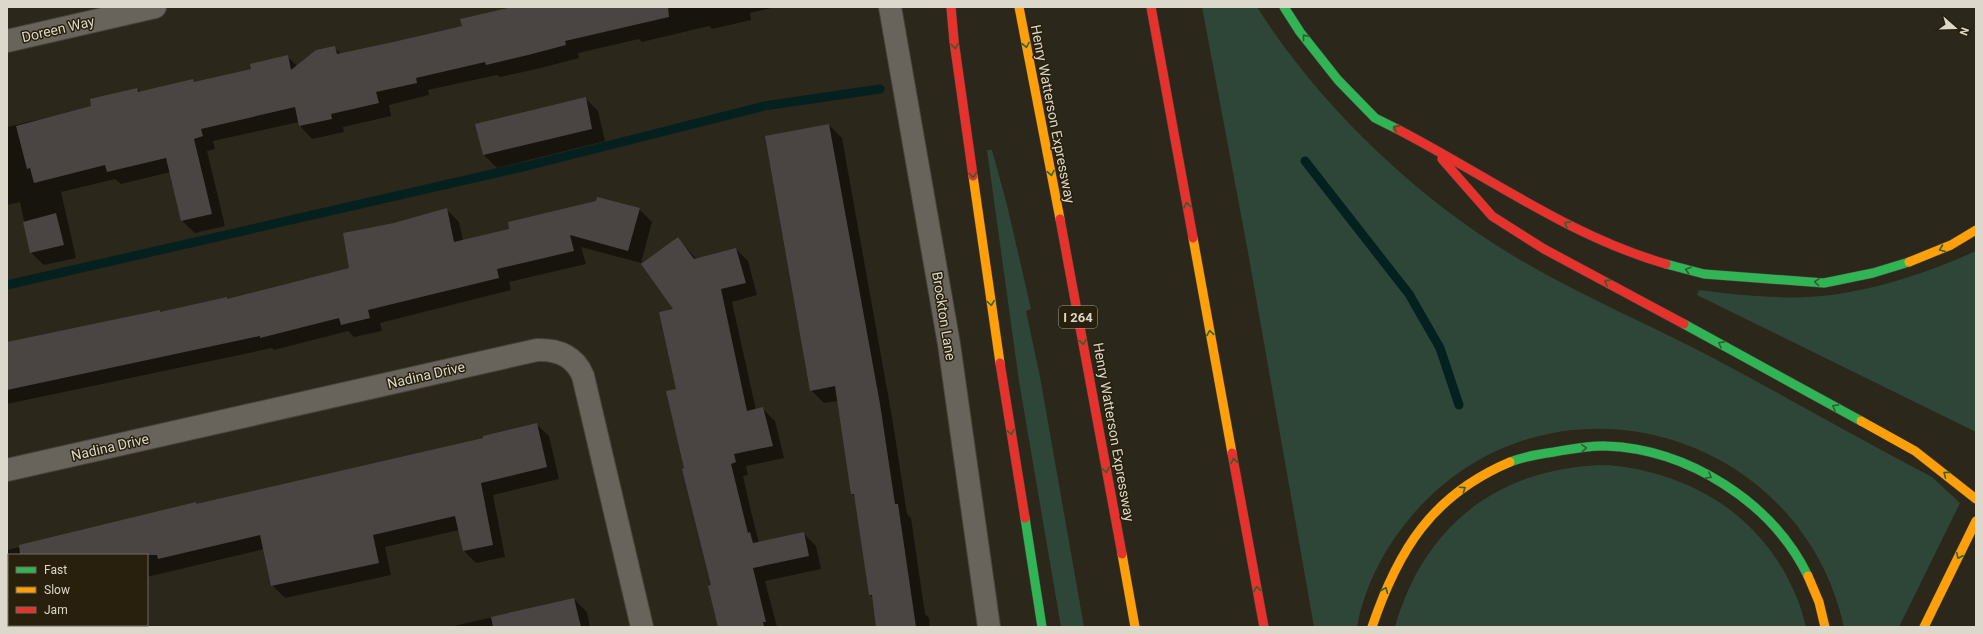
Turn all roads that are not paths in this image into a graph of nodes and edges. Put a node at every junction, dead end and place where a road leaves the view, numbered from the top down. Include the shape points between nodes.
1 (155, 7) edge
2 (890, 7) edge
3 (951, 7) edge
4 (1019, 7) edge
5 (1151, 7) edge
6 (1284, 7) edge
7 (7, 41) edge
8 (1430, 146) junction
9 (1976, 230) edge
10 (7, 470) edge
11 (1976, 499) edge
12 (1976, 521) edge
13 (642, 627) edge
14 (989, 627) edge
15 (1042, 627) edge
16 (1134, 627) edge
17 (1264, 627) edge
18 (1372, 627) edge
19 (1825, 627) edge
20 (1924, 627) edge

1 - 7 street, Doreen Way
2 - 14 street, Brockton Lane via 948,336
3 -> 15 main road via 998,351
4 -> 16 main road, Henry Watterson Expressway / I 264 via 1088,368
17 -> 5 main road
8 -> 6 main road via 1375,118 1338,80 1300,32
9 -> 8 main road via 1951,245 1911,261 1872,273 1824,283 1704,274 1622,250 1571,226
11 -> 8 main road via 1915,451 1544,249 1492,216
10 - 13 street, Nadina Drive via 550,349 571,358 580,367 583,376
12 -> 20 main road
18 -> 19 main road via 1390,577 1402,556 1439,507 1463,488 1510,462 1577,448 1606,446 1673,460 1708,475 1757,508 1782,534 1802,563 1815,593

